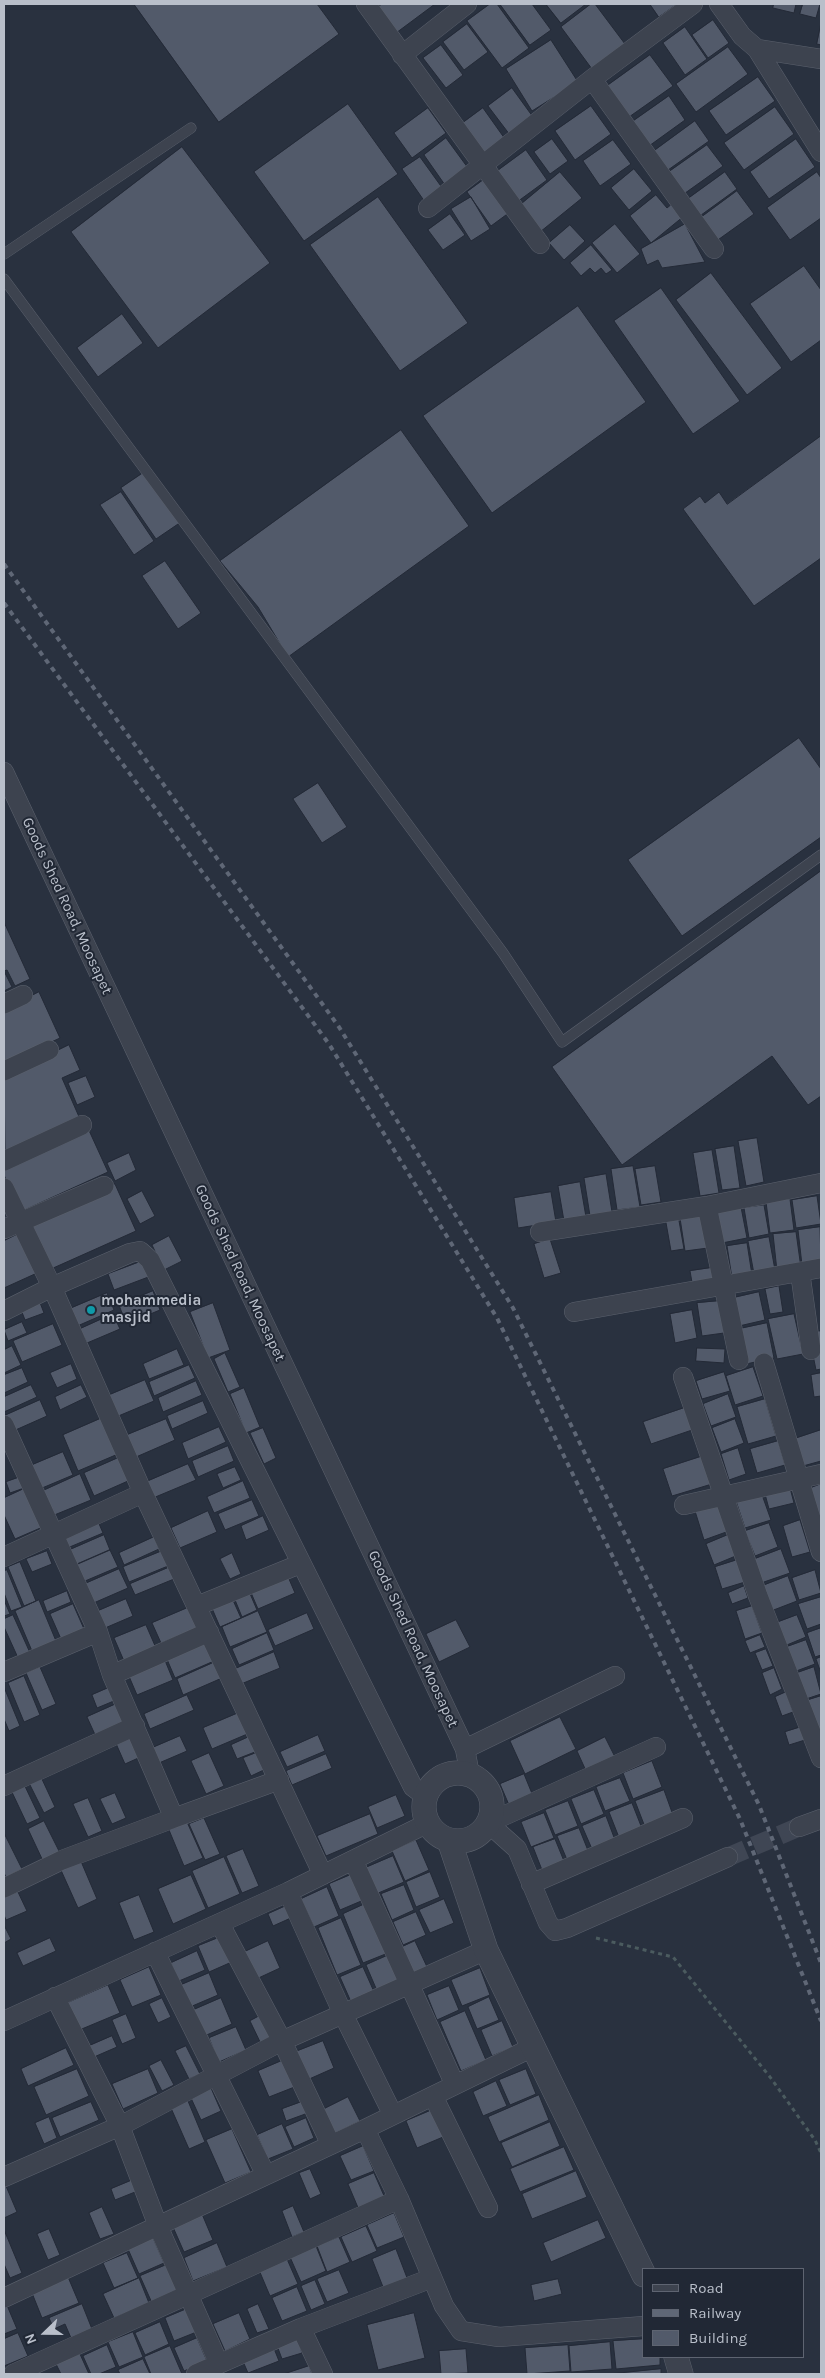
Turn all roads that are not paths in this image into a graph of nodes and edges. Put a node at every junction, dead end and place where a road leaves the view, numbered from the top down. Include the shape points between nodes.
1 (366, 4) edge
2 (467, 4) edge
3 (693, 4) edge
4 (719, 4) edge
5 (757, 49) junction
6 (402, 55) junction
7 (821, 59) edge
8 (592, 79) junction
9 (191, 128) dead end
10 (821, 152) edge
11 (484, 166) junction
12 (428, 208) dead end
13 (540, 244) dead end
14 (714, 249) dead end
15 (4, 254) edge
16 (4, 279) edge
17 (4, 772) edge
18 (821, 855) edge
19 (23, 995) dead end
20 (4, 1004) edge
21 (49, 1050) dead end
22 (4, 1071) edge
23 (82, 1125) dead end
24 (4, 1161) edge
25 (821, 1183) edge
26 (104, 1186) dead end
27 (4, 1188) edge
28 (706, 1206) junction
29 (12, 1226) edge
30 (540, 1232) dead end
31 (821, 1268) edge
32 (800, 1272) junction
33 (52, 1287) junction
34 (724, 1287) junction
35 (4, 1311) edge
36 (574, 1312) dead end
37 (811, 1350) dead end
38 (739, 1360) dead end
39 (764, 1363) dead end
40 (683, 1377) dead end
41 (4, 1425) edge
42 (8, 1445) edge
43 (821, 1474) edge
44 (798, 1479) junction
45 (143, 1493) junction
46 (723, 1496) junction
47 (684, 1505) dead end
48 (54, 1534) junction
49 (821, 1552) edge
50 (4, 1557) edge
51 (300, 1564) junction
52 (197, 1606) junction
53 (98, 1632) junction
54 (209, 1632) junction
55 (4, 1672) edge
56 (112, 1675) junction
57 (615, 1676) dead end
58 (135, 1726) junction
59 (656, 1747) dead end
60 (465, 1749) junction
61 (821, 1758) edge
62 (470, 1775) junction
63 (279, 1780) junction
64 (4, 1786) edge
65 (425, 1796) junction
66 (174, 1818) junction
67 (683, 1818) dead end
68 (821, 1819) edge
69 (428, 1823) junction
70 (488, 1823) junction
71 (799, 1827) tunnel mouth
72 (449, 1840) junction
73 (728, 1857) tunnel mouth
74 (354, 1862) junction
75 (323, 1875) junction
76 (531, 1884) junction
77 (4, 1888) edge
78 (288, 1892) junction
79 (220, 1924) junction
80 (486, 1950) junction
81 (156, 1952) junction
82 (410, 1984) junction
83 (55, 1997) junction
84 (343, 2014) junction
85 (4, 2021) edge
86 (282, 2041) junction
87 (533, 2046) junction
88 (216, 2075) junction
89 (455, 2085) junction
90 (433, 2096) junction
91 (393, 2115) junction
92 (120, 2126) junction
93 (365, 2129) junction
94 (331, 2145) junction
95 (266, 2175) junction
96 (4, 2177) edge
97 (399, 2199) junction
98 (488, 2208) dead end
99 (158, 2226) junction
100 (642, 2271) edge
101 (432, 2278) junction
102 (188, 2294) junction
103 (4, 2298) edge
104 (642, 2326) edge
105 (301, 2328) junction
106 (676, 2358) edge
107 (231, 2366) edge
108 (12, 2374) edge
109 (196, 2374) edge
110 (323, 2374) edge
111 (681, 2374) edge

1 - 6 street
2 - 6 street
3 - 8 street
4 - 5 street via 742,36
5 - 7 street
5 - 10 street
6 - 11 street
8 - 11 street
8 - 14 street
9 - 15 lane
11 - 12 street
11 - 13 street
16 - 18 lane via 503,953 562,1042
17 - 60 street, Goods Shed Road, Moosapet
19 - 20 street
21 - 22 street
23 - 24 street
25 - 28 street
26 - 29 street
27 - 29 street
28 - 30 street
28 - 34 street
29 - 33 street
31 - 32 street
32 - 34 street
32 - 37 street
33 - 35 street
33 - 45 street
33 - 51 street via 130,1253 140,1251 150,1260
34 - 36 street
34 - 38 street
39 - 44 street
40 - 46 street
41 - 42 street
42 - 48 street
43 - 44 street
44 - 46 street
44 - 49 street
45 - 48 street
45 - 52 street
46 - 47 street
46 - 61 street
48 - 50 street
48 - 53 street
51 - 52 street
51 - 65 street via 413,1787
52 - 54 street
53 - 55 street
53 - 56 street
54 - 56 street
54 - 63 street
56 - 58 street
57 - 60 street
58 - 64 street
58 - 66 street
59 - 70 street
60 - 62 street, Goods Shed Road, Moosapet
62 - 65 street via 448,1774 430,1786
62 - 70 street via 480,1781 489,1795 492,1812
63 - 66 street
63 - 75 street
65 - 69 street
66 - 77 street via 62,1860
67 - 76 street
68 - 71 street
69 - 72 street
69 - 74 street
70 - 72 street via 471,1838
70 - 76 street via 517,1849
72 - 80 street
73 - 76 street via 555,1931 548,1923
74 - 75 street
74 - 82 street
75 - 78 street
78 - 79 street
78 - 84 street
79 - 81 street
79 - 86 street
80 - 82 street
80 - 87 street
81 - 83 street
81 - 88 street
82 - 84 street
82 - 89 street
83 - 85 street
83 - 92 street
84 - 86 street
84 - 91 street
86 - 88 street
86 - 94 street
87 - 89 street
87 - 100 street
88 - 92 street
88 - 95 street
89 - 90 street
90 - 91 street
90 - 98 street
91 - 93 street
92 - 96 street
92 - 99 street
93 - 94 street
93 - 97 street
94 - 95 street
95 - 99 street
97 - 101 street
97 - 102 street
99 - 102 street
99 - 103 street
101 - 104 street via 444,2306 461,2332 499,2337
101 - 105 street
102 - 107 street
102 - 108 street
105 - 107 street
105 - 110 street
106 - 111 street
107 - 109 street

